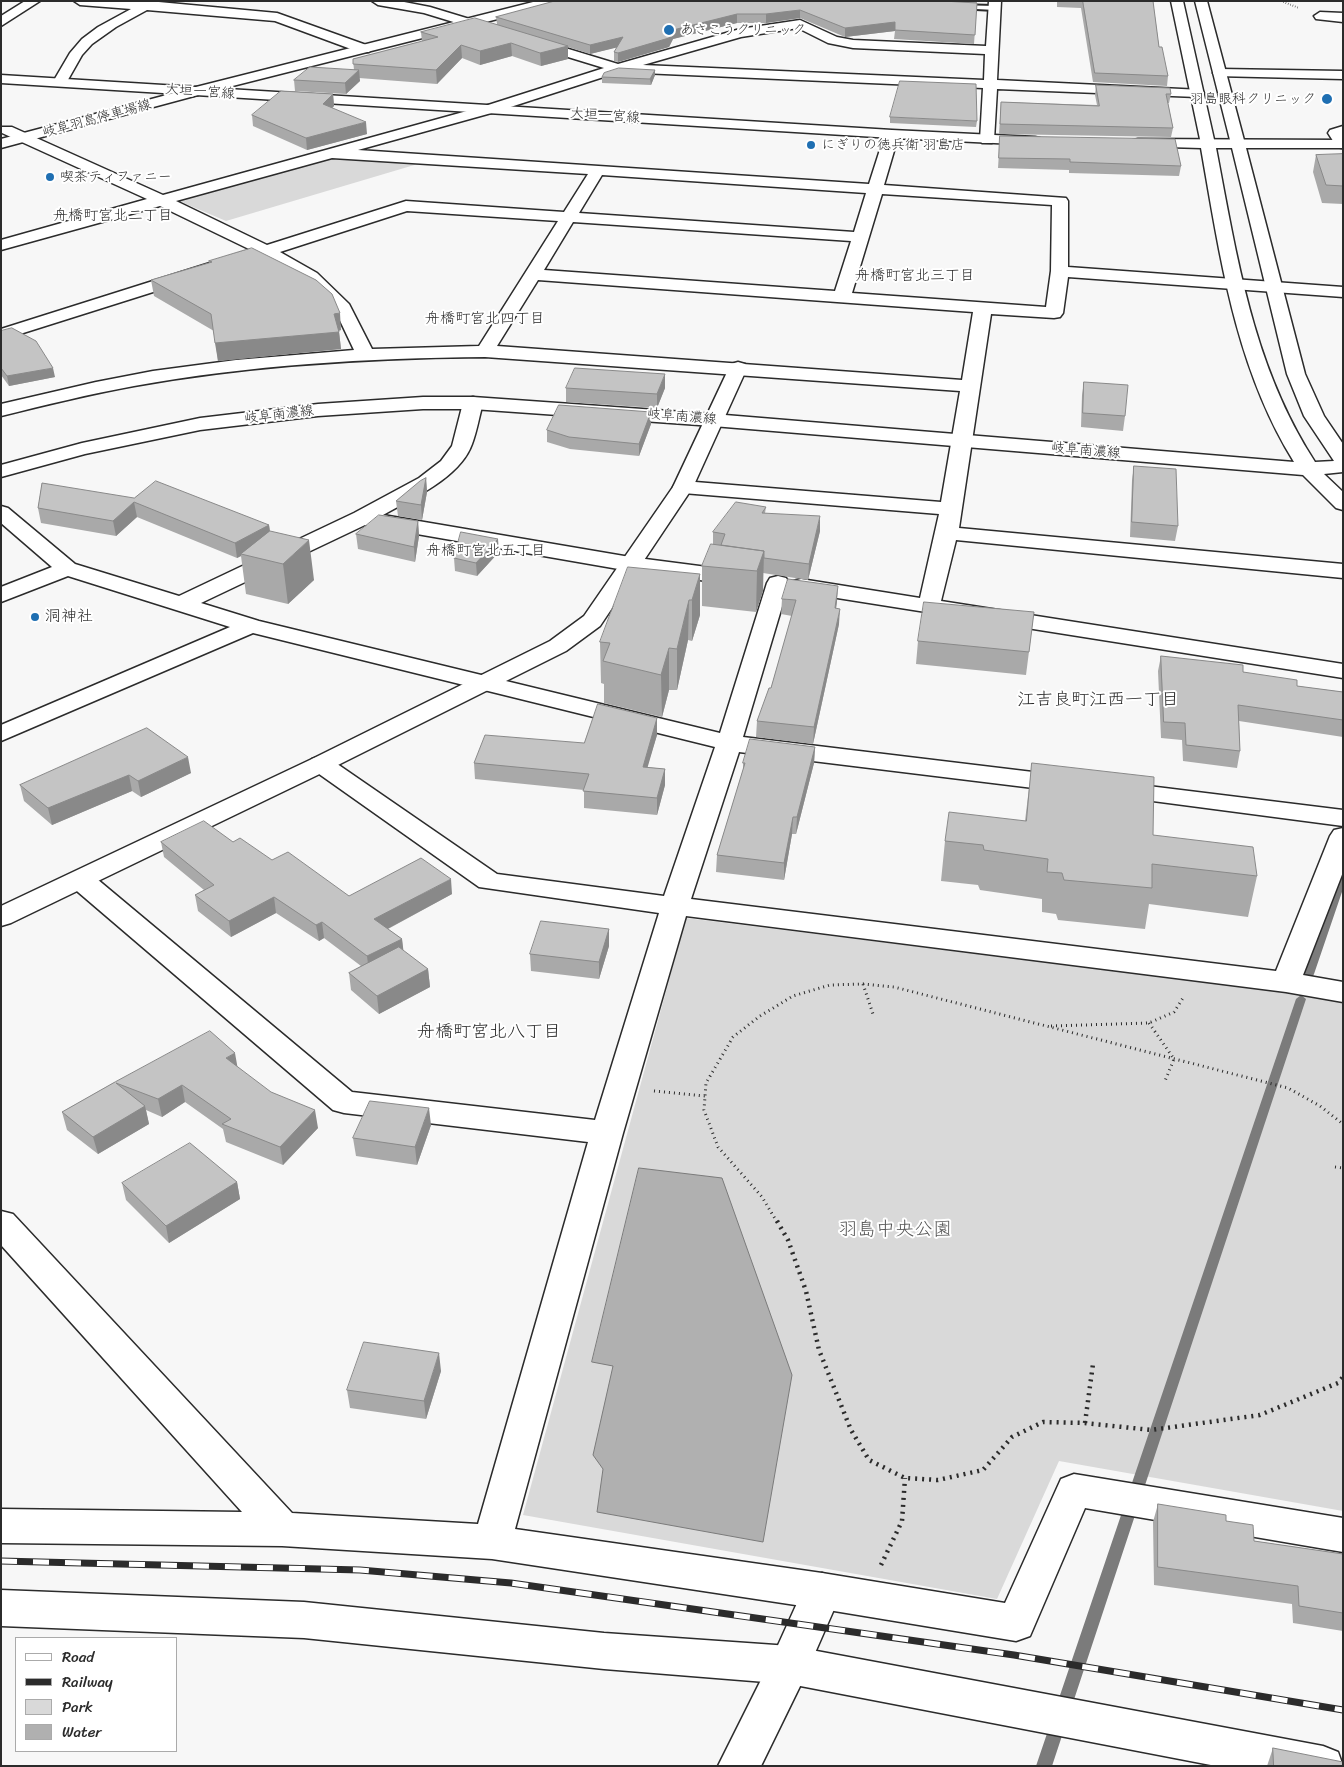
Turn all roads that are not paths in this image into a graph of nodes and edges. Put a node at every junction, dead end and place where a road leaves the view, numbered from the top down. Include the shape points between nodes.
1 (34, 1) edge
2 (80, 1) edge
3 (378, 1) edge
4 (514, 1) edge
5 (553, 1) edge
6 (1177, 1) edge
7 (1201, 1) edge
8 (152, 3) edge
9 (995, 4) edge
10 (948, 6) edge
11 (1, 8) edge
12 (802, 9) edge
13 (21, 10) junction
14 (1320, 16) dead end
15 (451, 17) junction
16 (1343, 18) edge
17 (1, 22) edge
18 (468, 22) junction
19 (800, 24) junction
20 (347, 42) junction
21 (364, 48) junction
22 (992, 50) junction
23 (618, 68) junction
24 (1220, 73) junction
25 (1343, 75) edge
26 (1, 80) edge
27 (60, 82) junction
28 (990, 83) junction
29 (160, 89) junction
30 (193, 92) junction
31 (1197, 93) junction
32 (490, 109) junction
33 (1343, 130) edge
34 (892, 134) junction
35 (3, 135) edge
36 (26, 138) junction
37 (987, 140) junction
38 (1045, 141) edge
39 (1122, 142) edge
40 (1208, 144) junction
41 (1238, 144) junction
42 (1343, 144) edge
43 (332, 153) junction
44 (598, 170) junction
45 (875, 188) junction
46 (161, 200) junction
47 (569, 217) junction
48 (860, 237) junction
49 (1, 245) edge
50 (265, 250) junction
51 (1060, 271) junction
52 (533, 274) junction
53 (1234, 284) junction
54 (1275, 287) junction
55 (1343, 292) edge
56 (842, 298) junction
57 (983, 308) junction
58 (1, 335) edge
59 (485, 351) junction
60 (365, 353) junction
61 (738, 368) junction
62 (970, 386) junction
63 (473, 403) junction
64 (1, 410) edge
65 (713, 420) junction
66 (960, 442) junction
67 (1343, 460) edge
68 (1343, 466) edge
69 (1309, 469) junction
70 (1, 471) edge
71 (683, 487) junction
72 (1343, 504) edge
73 (950, 509) junction
74 (1, 512) edge
75 (362, 518) junction
76 (947, 533) junction
77 (630, 564) junction
78 (67, 569) junction
79 (1343, 571) edge
80 (778, 583) junction
81 (1, 595) edge
82 (179, 605) junction
83 (929, 605) junction
84 (251, 626) junction
85 (1343, 671) edge
86 (485, 683) junction
87 (1, 734) edge
88 (729, 742) junction
89 (321, 764) junction
90 (1343, 818) edge
91 (1343, 836) edge
92 (81, 880) junction
93 (675, 906) junction
94 (1, 918) edge
95 (1286, 982) junction
96 (1343, 992) edge
97 (607, 1133) junction
98 (1, 1223) edge
99 (1, 1526) edge
100 (282, 1529) junction
101 (1343, 1535) edge
102 (492, 1542) junction
103 (822, 1591) junction
104 (1, 1608) edge
105 (790, 1665) junction
106 (739, 1766) edge
107 (1323, 1766) edge

1 - 13 street
2 - 8 street
3 - 15 street
4 - 15 street, 岐阜羽島停車場線
5 - 18 street, 岐阜羽島停車場線
6 - 31 street
7 - 24 street
8 - 20 street via 277,17
8 - 27 street via 99,30 78,50
9 - 10 lane
9 - 22 street
11 - 13 street
12 - 19 street
13 - 17 street
14 - 16 street
15 - 18 street
15 - 20 street, 岐阜羽島停車場線
18 - 21 street, 岐阜羽島停車場線
18 - 23 street
19 - 22 street via 833,40 853,44
19 - 23 street via 740,33
20 - 21 street
20 - 29 street, 岐阜羽島停車場線
21 - 30 street, 岐阜羽島停車場線
22 - 28 street
23 - 28 street
23 - 32 street
24 - 25 street
24 - 41 street
26 - 27 street, 大垣一宮線
27 - 29 street, 大垣一宮線
28 - 31 street
28 - 37 street
29 - 30 street, 大垣一宮線
29 - 35 street, 岐阜羽島停車場線
30 - 32 street, 大垣一宮線
30 - 36 street, 岐阜羽島停車場線
31 - 40 street
32 - 34 street, 大垣一宮線
32 - 43 street
33 - 42 street via 1336,133
34 - 37 street, 大垣一宮線
34 - 45 street
35 - 36 street
36 - 46 street
37 - 38 street, 大垣一宮線
39 - 40 street
40 - 41 street
40 - 53 street
41 - 42 street
41 - 54 street
43 - 44 street
43 - 46 street
44 - 45 street
44 - 47 street
45 - 48 street
45 - 51 street via 1060,201
46 - 49 street
46 - 50 street
47 - 48 street
47 - 50 street via 406,206
47 - 52 street
48 - 56 street
50 - 58 street
50 - 60 street via 311,277 343,308
51 - 53 street
51 - 57 street via 1054,313
52 - 56 street
52 - 59 street
53 - 54 street
53 - 69 street via 1259,372 1277,418
54 - 55 street
54 - 67 street via 1296,374 1314,416
56 - 57 street
57 - 62 street
59 - 60 street
59 - 61 street
60 - 64 street via 152,377
61 - 62 street
61 - 65 street
62 - 66 street
63 - 65 street, 岐阜南濃線
63 - 70 street, 岐阜南濃線 via 318,410 200,424 91,447
63 - 75 street via 462,446 448,465 426,482
65 - 66 street, 岐阜南濃線
65 - 71 street
66 - 69 street, 岐阜南濃線
66 - 73 street
68 - 69 street, 岐阜南濃線
69 - 72 street
71 - 73 street
71 - 77 street
73 - 76 street
74 - 78 street
75 - 77 street
75 - 82 street
76 - 79 street
76 - 83 street
77 - 80 street
77 - 86 street via 592,621 558,646
78 - 81 street
78 - 82 street
80 - 83 street
80 - 88 street
82 - 84 street
83 - 85 street
84 - 86 street
84 - 87 street
86 - 88 street
86 - 89 street
88 - 90 street
88 - 93 street
89 - 92 street
89 - 93 street via 488,880
91 - 95 street
92 - 94 street
92 - 97 street via 344,1102
93 - 95 street
93 - 97 street
95 - 96 street
97 - 102 street
98 - 100 street
99 - 100 street
100 - 102 street
101 - 103 street via 1074,1490 1016,1623
102 - 103 street
103 - 105 street
104 - 105 street via 304,1620 604,1651
105 - 106 street
105 - 107 street

